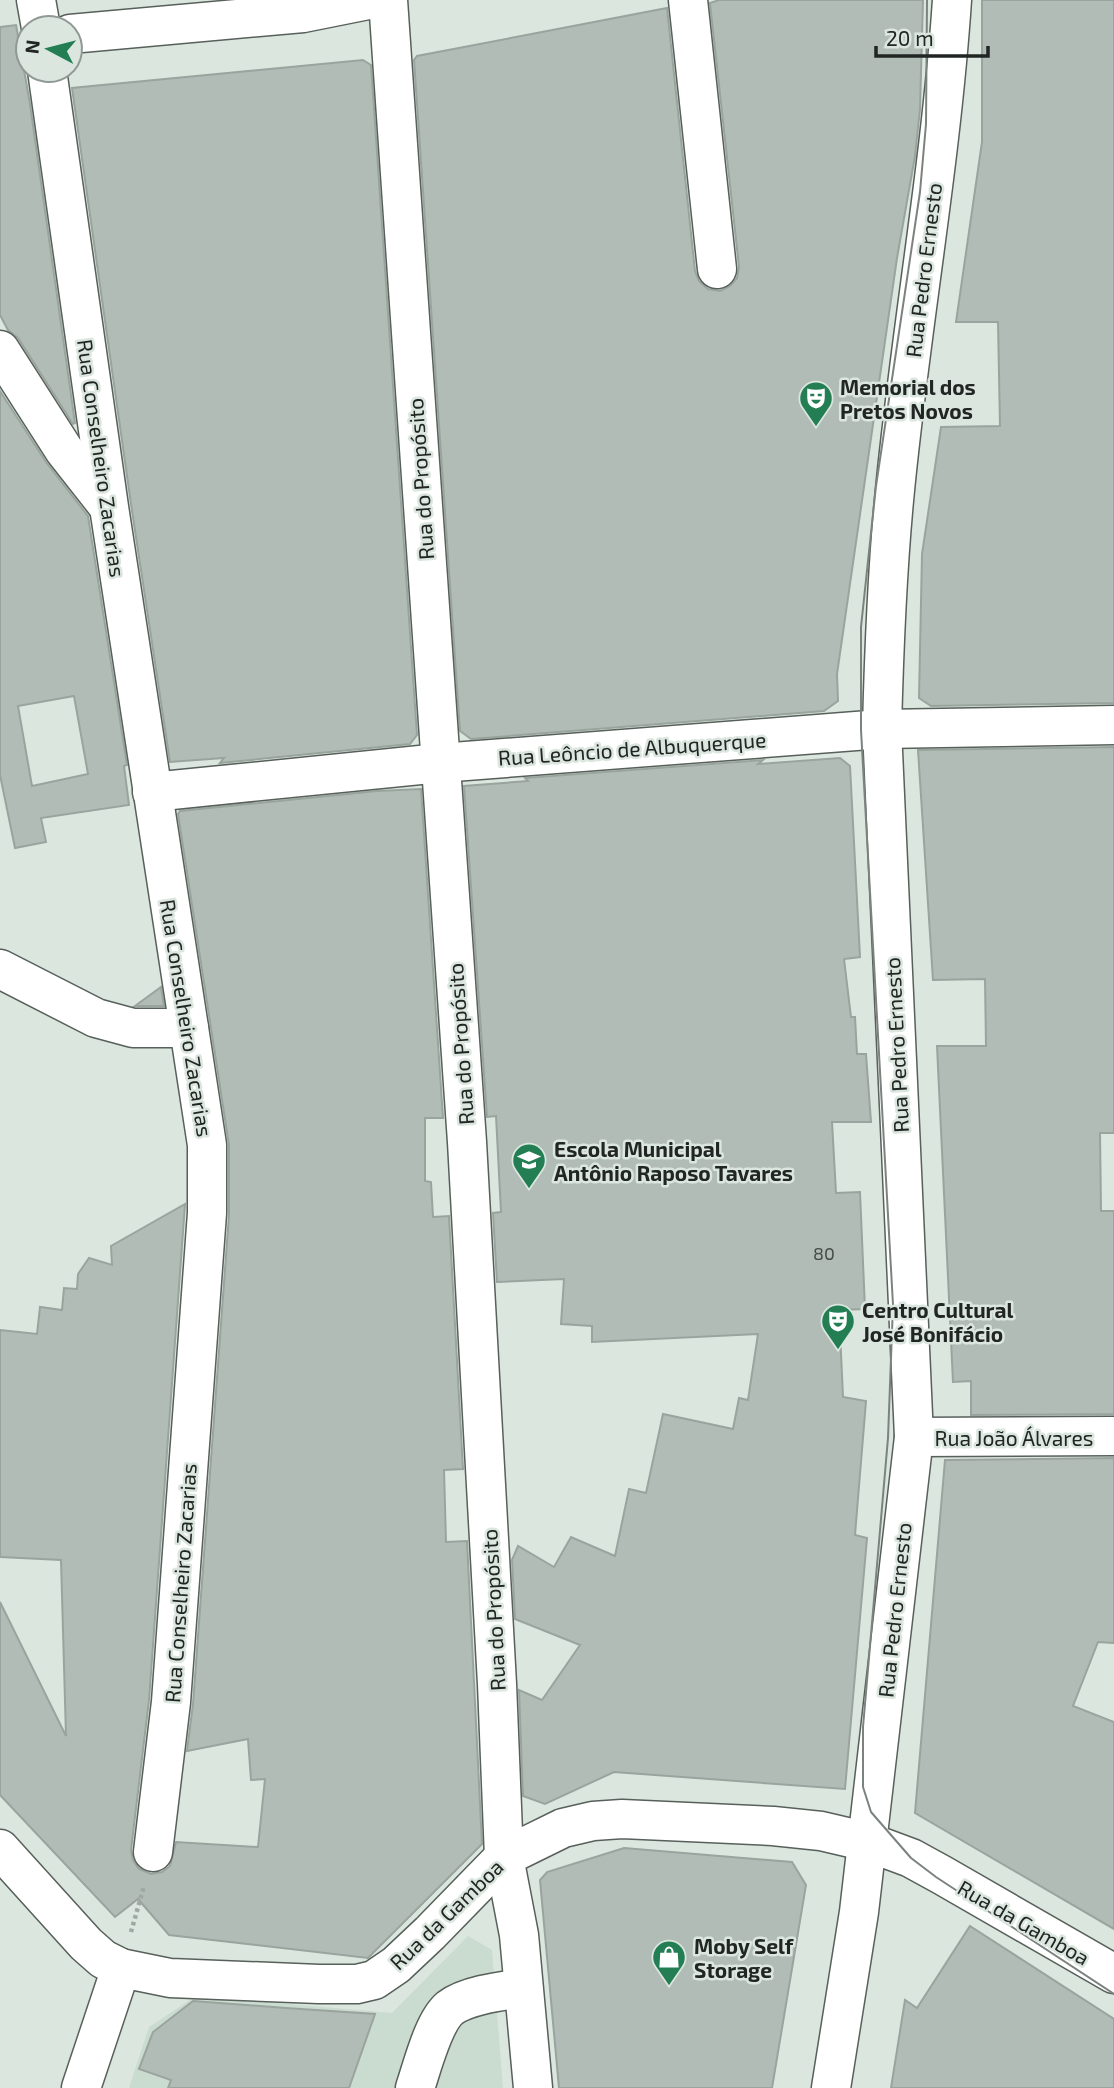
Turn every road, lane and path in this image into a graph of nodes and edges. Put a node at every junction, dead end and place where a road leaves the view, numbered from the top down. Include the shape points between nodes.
1 (367, 0) edge
2 (388, 0) edge
3 (688, 0) edge
4 (952, 0) edge
5 (84, 33) edge
6 (49, 84) edge
7 (718, 269) dead end
8 (0, 350) edge
9 (109, 507) junction
10 (1114, 725) edge
11 (882, 729) junction
12 (440, 763) junction
13 (152, 792) junction
14 (0, 969) edge
15 (188, 1028) junction
16 (1114, 1436) edge
17 (914, 1437) junction
18 (868, 1842) junction
19 (0, 1849) edge
20 (153, 1852) joint
21 (504, 1857) junction
22 (121, 1968) junction
23 (1114, 1974) edge
24 (523, 1988) junction
25 (81, 2088) edge
26 (415, 2088) edge
27 (533, 2088) edge
28 (831, 2088) edge

1 - 5 street via 303,13
2 - 12 street, Rua do Propósito
3 - 7 street
4 - 11 street, Rua Pedro Ernesto via 946,92 895,489
6 - 9 street, Rua Conselheiro Zacarias
8 - 9 street via 64,450
9 - 13 street, Rua Conselheiro Zacarias
10 - 11 street, Rua Leôncio de Albuquerque
11 - 12 street, Rua Leôncio de Albuquerque
11 - 17 street, Rua Pedro Ernesto
12 - 13 street, Rua Leôncio de Albuquerque
12 - 21 street, Rua do Propósito via 467,1142
13 - 15 street, Rua Conselheiro Zacarias
14 - 15 street via 96,1018 133,1028
15 - 20 street, Rua Conselheiro Zacarias via 208,1145 207,1213 171,1702
16 - 17 street, Rua João Álvares
17 - 18 street, Rua Pedro Ernesto
18 - 21 street, Rua da Gamboa via 773,1826 622,1819 563,1828
18 - 23 street, Rua da Gamboa via 921,1864
18 - 28 street, Rua Pedro Ernesto
19 - 22 street, Rua da Gamboa via 86,1944
20 - 22 path
21 - 22 street, Rua da Gamboa via 430,1933 374,1980 318,1984 170,1979
21 - 24 street, Rua do Propósito via 519,1935
22 - 25 street
24 - 26 street via 491,1993 449,2009
24 - 27 street, Rua do Propósito

